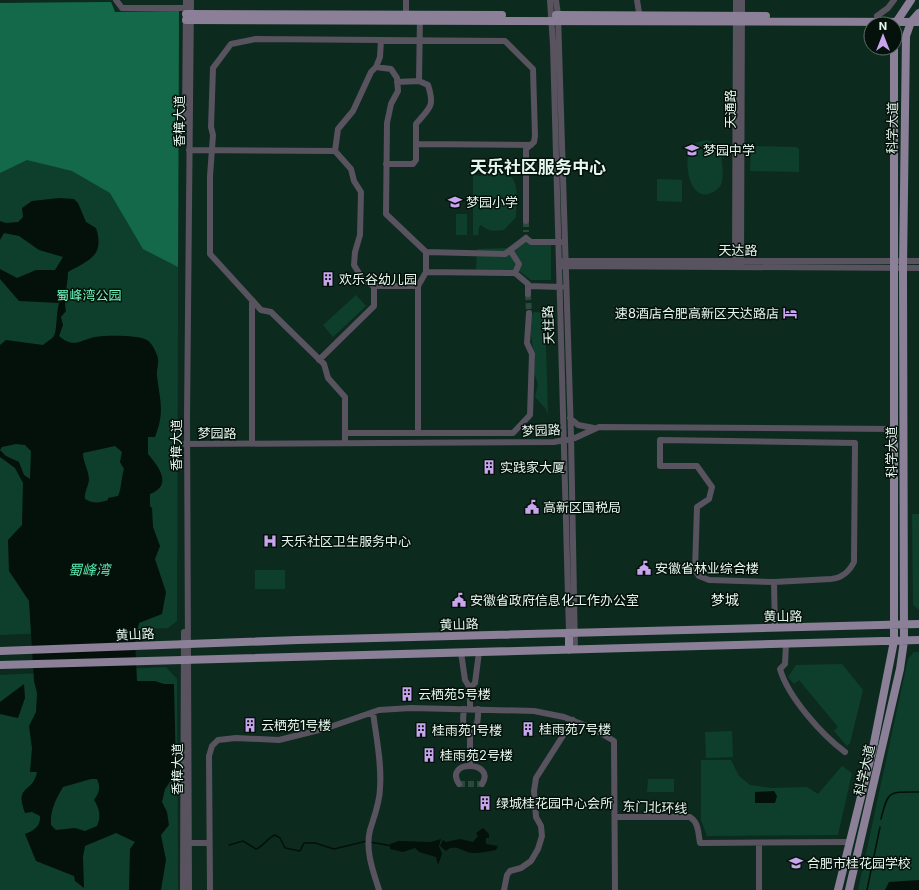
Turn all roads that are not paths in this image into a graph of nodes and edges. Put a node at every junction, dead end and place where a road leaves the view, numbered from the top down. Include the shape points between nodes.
1 (116, 0) edge
2 (186, 0) edge
3 (191, 0) edge
4 (406, 0) edge
5 (550, 0) edge
6 (556, 0) edge
7 (637, 0) edge
8 (736, 0) edge
9 (742, 0) edge
10 (894, 0) edge
11 (911, 0) edge
12 (188, 14) junction
13 (863, 16) edge
14 (877, 16) edge
15 (900, 16) edge
16 (406, 18) junction
17 (420, 18) junction
18 (555, 18) junction
19 (640, 18) junction
20 (739, 18) junction
21 (917, 18) edge
22 (863, 20) edge
23 (903, 20) edge
24 (381, 40) junction
25 (420, 40) junction
26 (894, 56) edge
27 (376, 67) junction
28 (419, 81) junction
29 (397, 82) junction
30 (416, 144) junction
31 (531, 145) junction
32 (189, 150) junction
33 (212, 151) junction
34 (335, 151) junction
35 (386, 164) junction
36 (526, 221) tunnel mouth
37 (561, 242) junction
38 (510, 250) junction
39 (426, 252) junction
40 (919, 262) edge
41 (558, 263) junction
42 (565, 263) junction
43 (738, 264) junction
44 (899, 265) junction
45 (919, 268) edge
46 (426, 272) junction
47 (515, 273) junction
48 (374, 286) junction
49 (418, 286) junction
50 (528, 286) junction
51 (558, 287) junction
52 (566, 287) junction
53 (528, 294) tunnel mouth
54 (252, 300) junction
55 (529, 313) tunnel mouth
56 (320, 360) junction
57 (570, 418) junction
58 (596, 428) junction
59 (764, 428) junction
60 (895, 429) junction
61 (345, 433) junction
62 (418, 434) junction
63 (571, 440) junction
64 (564, 441) junction
65 (765, 442) junction
66 (345, 443) junction
67 (186, 444) junction
68 (252, 444) junction
69 (774, 582) junction
70 (919, 624) edge
71 (896, 625) junction
72 (904, 625) junction
73 (775, 628) junction
74 (572, 633) junction
75 (904, 640) junction
76 (919, 640) edge
77 (894, 641) junction
78 (186, 643) junction
79 (786, 644) junction
80 (572, 650) junction
81 (0, 651) edge
82 (461, 652) junction
83 (479, 652) junction
84 (186, 661) junction
85 (0, 665) edge
86 (470, 688) junction
87 (467, 709) junction
88 (478, 709) junction
89 (372, 712) junction
90 (573, 720) junction
91 (470, 731) junction
92 (845, 752) dead end
93 (470, 765) junction
94 (459, 784) dead end
95 (482, 784) dead end
96 (615, 817) junction
97 (850, 842) junction
98 (186, 843) junction
99 (209, 843) junction
100 (759, 843) junction
101 (183, 890) edge
102 (189, 890) edge
103 (210, 890) edge
104 (379, 890) edge
105 (504, 890) edge
106 (615, 890) edge
107 (759, 890) edge
108 (838, 890) edge
109 (849, 890) edge

1 - 12 street via 122,8
2 - 12 street, 香樟大道
3 - 12 street, 香樟大道
4 - 16 street
5 - 18 street, 天柱路
6 - 18 street, 天柱路
7 - 19 street
8 - 20 street, 天通路
9 - 20 street, 天通路
10 - 14 street
11 - 15 main road
12 - 16 main road
12 - 32 street, 香樟大道
12 - 67 street, 香樟大道
13 - 20 main road
16 - 17 main road
17 - 18 main road
17 - 25 street
18 - 19 main road
18 - 37 street, 天柱路
19 - 20 main road
20 - 22 main road
20 - 43 street, 天通路
21 - 23 main road
21 - 44 main road, 科学大道 via 906,36
24 - 25 street
24 - 27 street via 380,57
24 - 33 street via 256,39 232,44 213,68
25 - 28 street
25 - 31 street via 505,41 533,69 535,136
26 - 44 main road, 科学大道
27 - 29 street via 391,69
27 - 34 street via 371,72 353,111 338,130
28 - 29 street
28 - 30 street via 428,85 432,100 430,108 416,124
29 - 35 street via 398,91 386,123
30 - 31 street
30 - 35 street via 416,160 412,164
31 - 36 street via 526,149
32 - 33 street
32 - 67 street, 香樟大道
33 - 34 street
33 - 54 street via 210,254
34 - 48 street via 351,169 354,181 361,192 360,235 354,265 364,280
35 - 39 street via 386,214
37 - 38 street via 531,242 526,235
37 - 41 street, 天柱路
37 - 42 street, 天柱路
38 - 39 street via 504,254
38 - 47 street via 519,264
39 - 46 street
40 - 44 street, 天达路
41 - 42 street, 天达路
41 - 51 street, 天柱路
42 - 43 street, 天达路
42 - 52 street, 天柱路
43 - 44 street, 天达路
44 - 45 street, 天达路
44 - 60 main road, 科学大道
44 - 72 main road, 科学大道
46 - 47 street
46 - 49 street
47 - 50 street
48 - 49 street
48 - 56 street via 374,306
49 - 62 street
50 - 51 street
50 - 53 street
51 - 52 street
51 - 64 street, 天柱路
52 - 57 street, 天柱路
54 - 56 street via 261,310 271,312
54 - 68 street
55 - 62 street via 527,343 532,354 530,415 513,434
56 - 61 street via 324,364 328,378 345,397
57 - 58 street via 578,425
57 - 63 street, 天柱路
58 - 59 street, 梦园路
58 - 63 street, 梦园路
59 - 60 street, 梦园路
59 - 65 street
60 - 71 main road, 科学大道
61 - 62 street
61 - 66 street
63 - 64 street, 梦园路
63 - 74 street, 天柱路
64 - 66 street, 梦园路
64 - 74 street, 天柱路
65 - 69 street via 855,443 854,562 851,568 837,578
65 - 69 street via 660,440 660,466 697,466 712,487 709,499 696,507 695,570 699,576 709,580
66 - 68 street, 梦园路
67 - 68 street, 梦园路
67 - 78 street, 香樟大道
69 - 73 street
70 - 72 main road, 黄山路
71 - 72 main road, 黄山路
71 - 73 main road, 黄山路
71 - 77 main road, 科学大道
72 - 75 main road, 科学大道
73 - 74 main road, 黄山路
74 - 78 main road, 黄山路
74 - 80 main road, 天柱路
75 - 76 main road
75 - 77 main road
75 - 109 main road, 科学大道 via 900,669
77 - 79 main road
77 - 97 main road, 科学大道 via 873,748
78 - 81 main road, 黄山路
78 - 84 street, 香樟大道
79 - 80 main road
79 - 92 street via 785,664 780,669 790,693
80 - 83 main road
82 - 83 main road
82 - 84 main road
82 - 86 street via 465,680
83 - 86 street via 475,683
84 - 85 main road
84 - 98 street, 香樟大道
86 - 87 street
87 - 88 street
87 - 89 street via 411,708
87 - 91 street via 463,722
88 - 90 street via 534,711
88 - 91 street via 476,727
89 - 99 street via 327,728 279,740 218,740 212,746 210,756
89 - 104 street via 381,775 369,841 372,871
90 - 96 street via 594,728 614,741
90 - 105 street via 536,778 536,817 541,826 542,836 538,849 531,861 521,868 510,871
91 - 93 street
93 - 94 street via 458,770
93 - 95 street via 477,766 482,771
96 - 100 street, 东门北环线 via 690,817 697,825 700,843
96 - 106 street
97 - 100 street
97 - 108 main road, 科学大道
98 - 99 street
98 - 101 street, 香樟大道
98 - 102 street, 香樟大道
99 - 103 street
100 - 107 street

